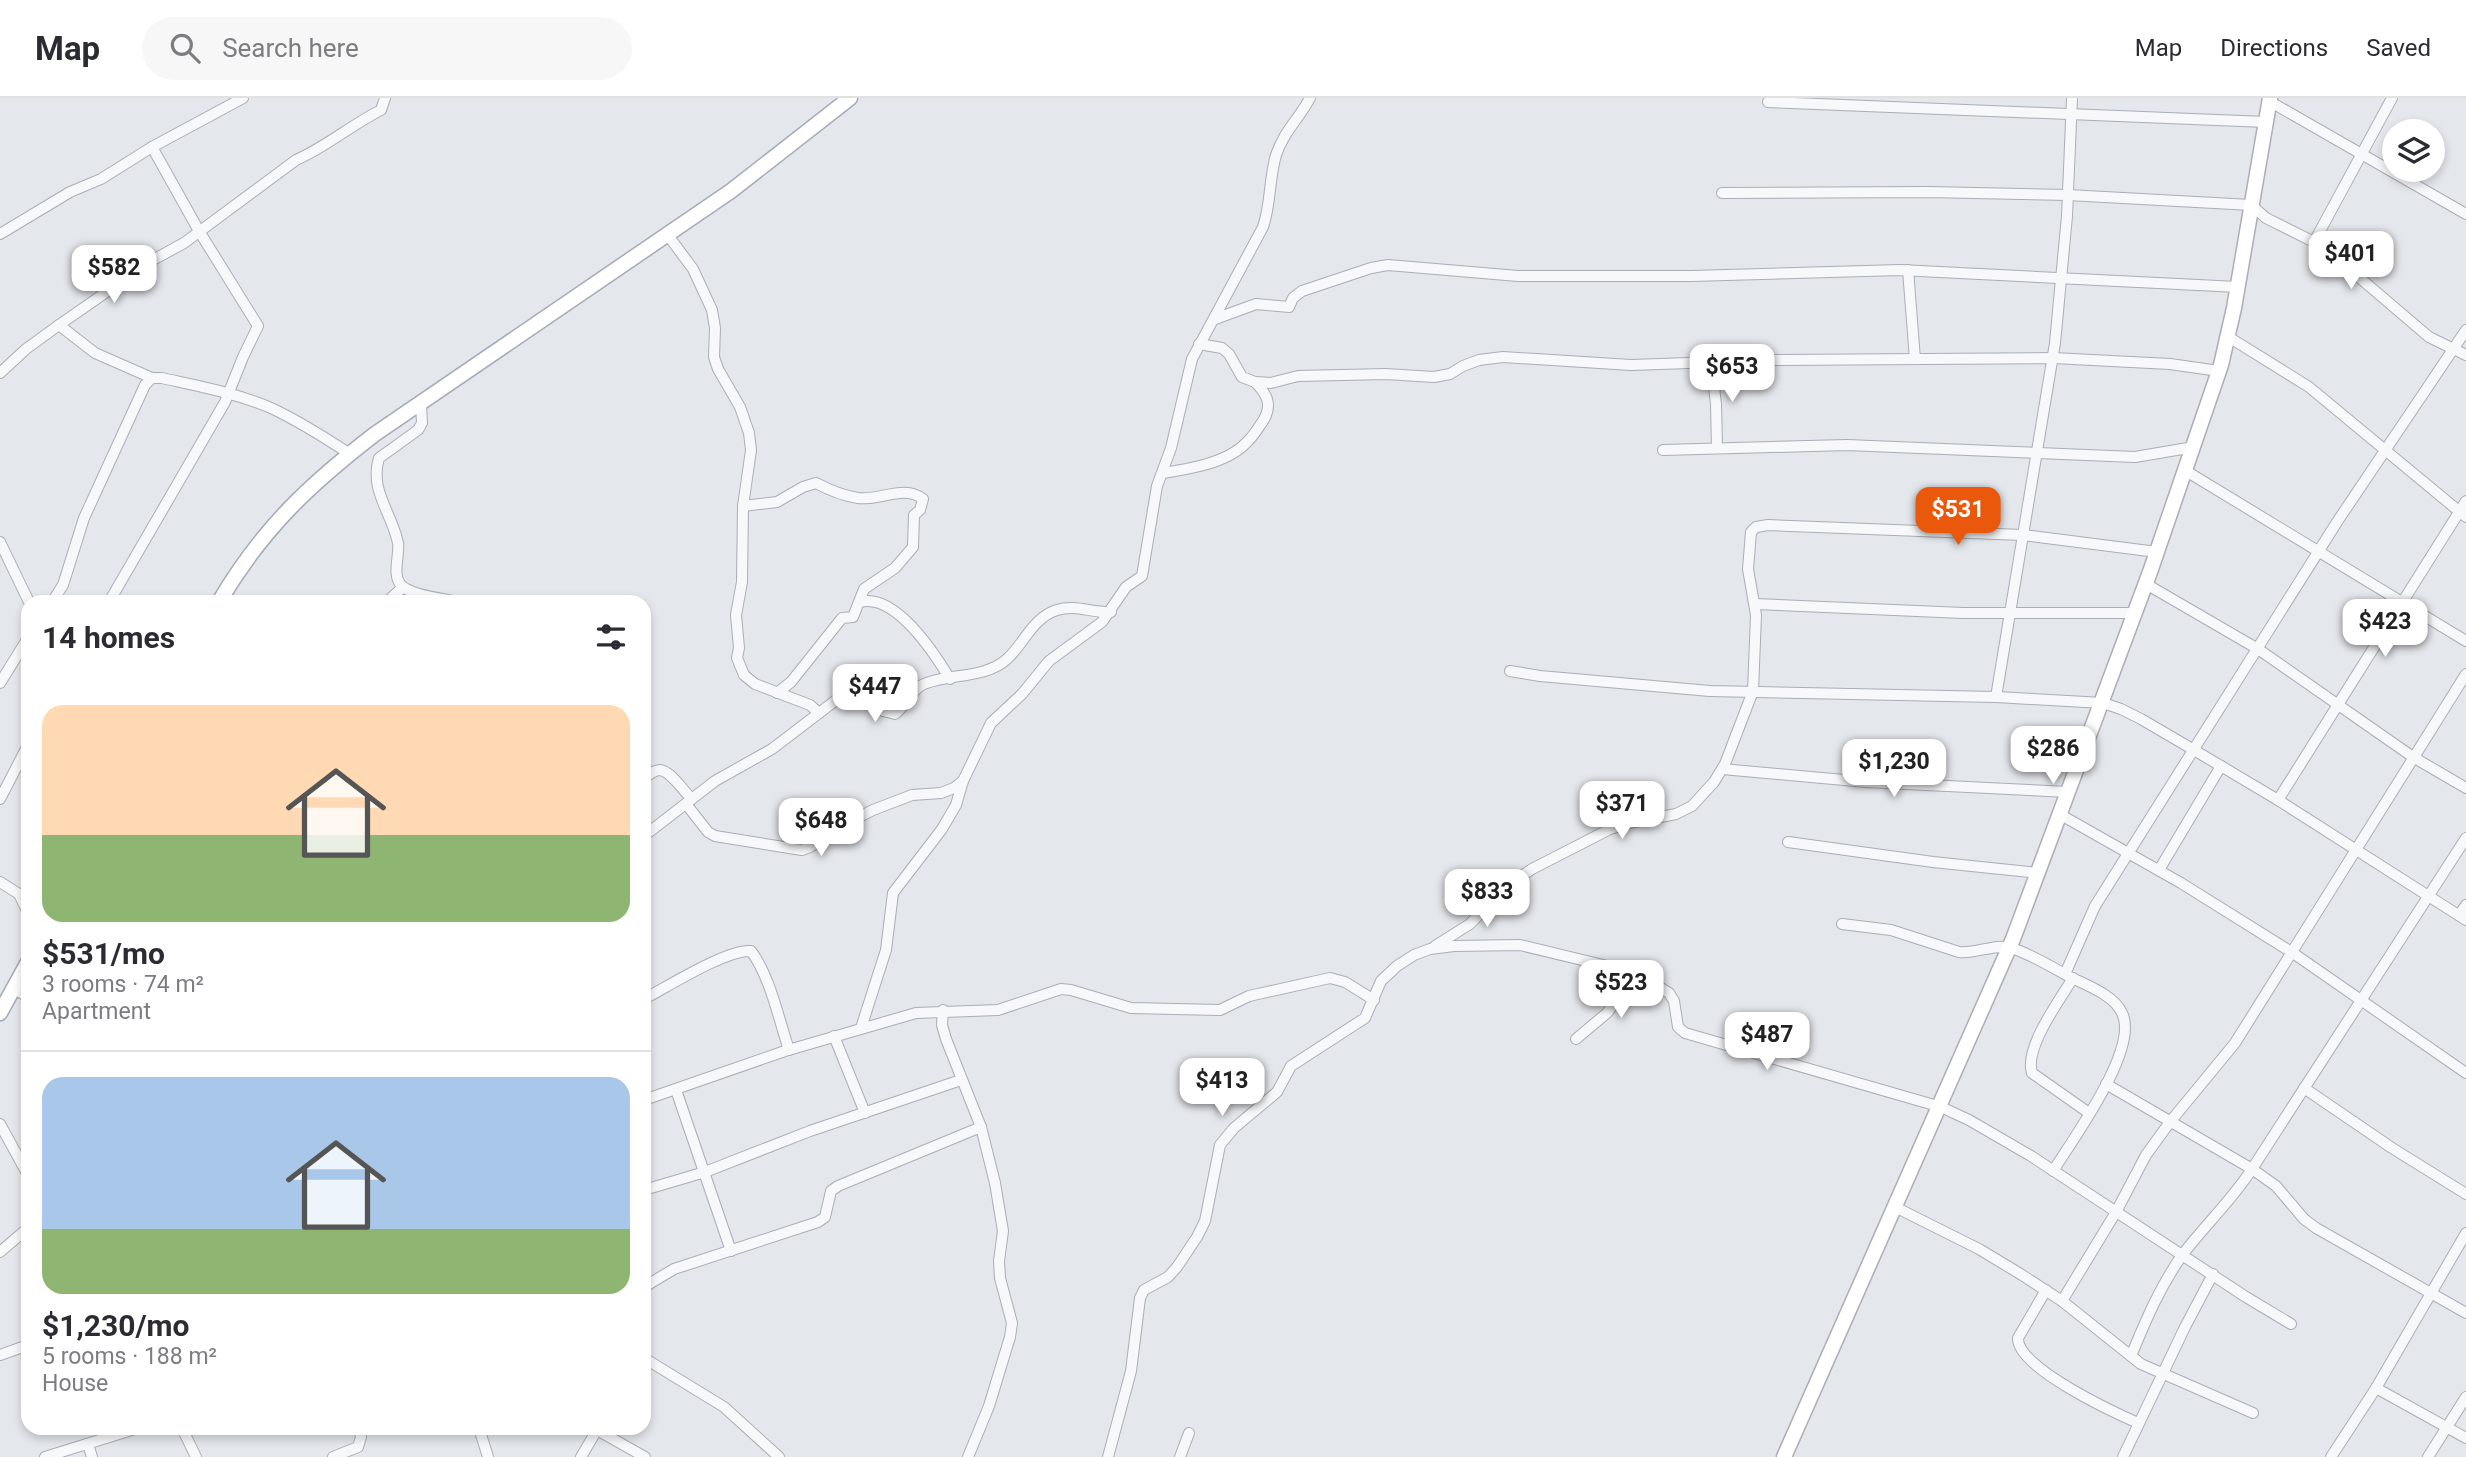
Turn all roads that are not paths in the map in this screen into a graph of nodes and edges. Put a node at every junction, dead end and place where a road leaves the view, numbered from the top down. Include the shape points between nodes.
1 (243, 98) edge
2 (385, 98) edge
3 (850, 98) edge
4 (1310, 98) edge
5 (2072, 98) edge
6 (2392, 98) edge
7 (2269, 99) edge
8 (1768, 102) dead end
9 (2071, 114) junction
10 (2266, 122) junction
11 (152, 147) junction
12 (2362, 153) junction
13 (1722, 193) dead end
14 (2068, 195) junction
15 (2251, 205) junction
16 (2466, 214) edge
17 (199, 231) junction
18 (0, 234) edge
19 (667, 234) junction
20 (2314, 242) junction
21 (1908, 270) junction
22 (2062, 276) junction
23 (2238, 287) junction
24 (1215, 319) junction
25 (59, 325) junction
26 (2466, 330) edge
27 (2227, 336) junction
28 (1199, 344) junction
29 (2454, 349) junction
30 (2466, 355) edge
31 (2053, 358) junction
32 (1915, 359) junction
33 (1711, 362) junction
34 (2219, 371) junction
35 (0, 373) edge
36 (152, 378) junction
37 (1255, 382) junction
38 (229, 393) junction
39 (421, 403) junction
40 (2194, 447) junction
41 (1717, 448) junction
42 (1663, 450) dead end
43 (2386, 452) junction
44 (350, 454) junction
45 (2036, 454) junction
46 (2186, 471) junction
47 (1163, 473) junction
48 (2466, 501) edge
49 (743, 506) junction
50 (2463, 514) edge
51 (2023, 535) junction
52 (0, 542) edge
53 (2319, 550) junction
54 (2158, 552) junction
55 (2146, 584) junction
56 (403, 587) junction
57 (26, 595) edge
58 (57, 595) edge
59 (112, 595) edge
60 (223, 595) edge
61 (394, 595) edge
62 (424, 595) edge
63 (860, 601) junction
64 (2403, 602) junction
65 (1755, 604) junction
66 (1111, 612) junction
67 (2010, 613) junction
68 (2136, 613) junction
69 (2466, 641) edge
70 (21, 649) edge
71 (2258, 649) junction
72 (1510, 671) dead end
73 (2466, 674) edge
74 (950, 679) junction
75 (0, 683) edge
76 (1753, 691) junction
77 (777, 693) junction
78 (1996, 697) junction
79 (2102, 703) junction
80 (2338, 705) junction
81 (819, 713) junction
82 (2194, 750) junction
83 (2413, 757) junction
84 (21, 761) edge
85 (2221, 766) junction
86 (1722, 769) junction
87 (651, 774) edge
88 (963, 781) junction
89 (2466, 788) edge
90 (2069, 792) junction
91 (0, 799) edge
92 (2278, 800) junction
93 (689, 802) junction
94 (2061, 815) junction
95 (651, 831) edge
96 (2466, 838) edge
97 (1788, 842) dead end
98 (2356, 849) junction
99 (2129, 853) junction
100 (2159, 870) junction
101 (2039, 873) junction
102 (0, 882) edge
103 (21, 893) edge
104 (2430, 896) junction
105 (2466, 905) edge
106 (2463, 918) edge
107 (1842, 924) dead end
108 (2010, 947) junction
109 (1430, 949) junction
110 (2293, 953) junction
111 (1636, 973) junction
112 (21, 976) edge
113 (2069, 976) junction
114 (14, 989) junction
115 (21, 993) edge
116 (651, 995) edge
117 (1374, 1000) junction
118 (2361, 1001) junction
119 (943, 1010) junction
120 (0, 1013) edge
121 (861, 1028) junction
122 (834, 1036) junction
123 (1576, 1039) dead end
124 (789, 1050) junction
125 (2466, 1073) edge
126 (961, 1080) junction
127 (2106, 1084) junction
128 (2304, 1088) junction
129 (676, 1090) junction
130 (651, 1098) edge
131 (1941, 1107) junction
132 (865, 1113) junction
133 (2089, 1113) junction
134 (2170, 1122) junction
135 (0, 1124) edge
136 (981, 1127) junction
137 (21, 1162) edge
138 (2252, 1169) junction
139 (2053, 1171) junction
140 (705, 1172) junction
141 (651, 1188) edge
142 (2466, 1194) edge
143 (1895, 1208) junction
144 (2116, 1212) junction
145 (2466, 1233) edge
146 (21, 1234) edge
147 (731, 1251) junction
148 (0, 1252) edge
149 (2183, 1254) junction
150 (2213, 1275) junction
151 (651, 1283) edge
152 (2046, 1290) junction
153 (2431, 1292) junction
154 (2062, 1301) junction
155 (2466, 1313) edge
156 (2291, 1324) dead end
157 (21, 1348) edge
158 (0, 1355) edge
159 (2131, 1356) junction
160 (651, 1362) edge
161 (2162, 1374) junction
162 (2376, 1388) junction
163 (2466, 1397) edge
164 (2253, 1413) dead end
165 (2138, 1423) junction
166 (2446, 1427) junction
167 (1189, 1433) dead end
168 (116, 1435) edge
169 (186, 1435) edge
170 (361, 1435) edge
171 (481, 1435) edge
172 (594, 1435) edge
173 (608, 1435) edge
174 (2466, 1438) edge
175 (88, 1444) junction
176 (45, 1457) edge
177 (92, 1457) edge
178 (197, 1457) edge
179 (333, 1457) edge
180 (488, 1457) edge
181 (581, 1457) edge
182 (645, 1457) edge
183 (779, 1457) edge
184 (968, 1457) edge
185 (1108, 1457) edge
186 (1180, 1457) edge
187 (1784, 1457) edge
188 (2123, 1457) edge
189 (2331, 1457) edge
190 (2428, 1457) edge

1 - 11 street
2 - 17 street via 382,110 296,160
3 - 19 main road via 742,183
4 - 24 street via 1282,139 1272,171 1267,216
5 - 9 street
6 - 12 street
7 - 10 main road
7 - 12 street
8 - 9 street
9 - 10 street
9 - 14 street
10 - 15 main road
11 - 17 street
11 - 18 street
12 - 16 street
12 - 20 street
13 - 14 street
14 - 15 street
14 - 22 street
15 - 20 street via 2266,218
15 - 23 main road
17 - 25 street
17 - 38 street via 258,326
19 - 39 main road
19 - 49 street via 693,269 712,310 714,356 749,433
20 - 29 street via 2429,337
21 - 22 street
21 - 24 street via 1531,276 1388,265 1302,291 1289,307 1256,304
21 - 32 street
22 - 23 street
22 - 31 street
23 - 27 main road
24 - 28 street
25 - 35 street
25 - 36 street via 96,353
26 - 29 street
27 - 34 main road
27 - 43 street via 2309,387
28 - 37 street via 1222,348 1242,377
28 - 47 street
29 - 30 street
29 - 43 street
31 - 32 street
31 - 34 street
31 - 45 street
32 - 33 street
33 - 37 street via 1631,365 1503,357 1479,360 1434,377 1297,376
33 - 41 street
34 - 40 main road
36 - 38 street
36 - 58 street via 84,518
37 - 47 street via 1269,403 1245,444 1208,463
38 - 44 street via 289,418
38 - 59 street
39 - 44 main road
39 - 56 street via 418,430 379,458 375,480 398,543 398,581
40 - 45 street via 2135,457
40 - 46 main road
41 - 42 street
41 - 45 street via 1847,445
43 - 50 street
43 - 53 street
44 - 60 main road via 290,506 244,561
45 - 51 street
46 - 53 street
46 - 54 main road
47 - 66 street via 1142,576 1126,587
48 - 50 street
49 - 63 street via 777,502 817,483 859,498 900,492 923,499 912,523 913,547 895,568 864,589
49 - 77 street via 737,658 744,675
50 - 64 street
51 - 54 street
51 - 65 street via 1756,527 1751,532 1748,569
51 - 67 street
52 - 57 street
53 - 64 street
53 - 71 street
54 - 55 main road
55 - 68 main road
55 - 71 street
56 - 61 street
56 - 62 street
63 - 74 street via 869,599 911,623
63 - 77 street via 853,617 842,618
64 - 69 street
64 - 80 street
65 - 67 street
65 - 76 street
66 - 74 street via 1070,607 1053,611 1026,633 1007,660
66 - 88 street via 1049,660 991,723
67 - 68 street
67 - 78 street
68 - 79 main road
70 - 75 street
71 - 80 street
71 - 82 street
72 - 76 street via 1696,690
73 - 83 street
74 - 81 street via 923,684 895,714 883,711 861,681
76 - 78 street
76 - 86 street
77 - 81 street
78 - 79 street
79 - 82 street
79 - 90 main road
80 - 83 street
80 - 92 street
81 - 93 street
82 - 85 street
82 - 99 street
83 - 89 street
83 - 98 street
84 - 91 street
85 - 92 street
85 - 100 street
86 - 90 street
86 - 109 street via 1692,806 1611,829 1532,869 1505,887 1470,924
87 - 93 street via 660,770 667,773
88 - 93 street via 941,793 912,796 873,810 802,850 715,836
88 - 121 street via 942,829 893,893 886,950
90 - 94 main road
92 - 98 street
93 - 95 street
94 - 99 street
94 - 101 main road
96 - 104 street
97 - 101 street
98 - 104 street
98 - 110 street
99 - 100 street
99 - 113 street via 2095,906
100 - 110 street
101 - 108 main road
102 - 103 street
104 - 106 street
104 - 118 street
105 - 106 street
107 - 108 street via 1891,930 1959,952
108 - 113 street
108 - 131 main road
109 - 111 street via 1520,945
109 - 117 street via 1397,966 1381,981
110 - 118 street
110 - 134 street via 2235,1043
111 - 123 street via 1607,1013
111 - 131 street via 1669,993 1678,1027 1685,1033
112 - 114 main road
113 - 127 street via 2122,1012 2125,1042
113 - 133 street via 2030,1066 2032,1073
114 - 115 street
114 - 120 main road
116 - 124 street via 720,959 751,951
117 - 119 street via 1330,978 1249,996 1220,1010 1131,1008 1061,989 998,1010
117 - 185 street via 1365,1018 1291,1066 1277,1092 1220,1145 1205,1221 1197,1237 1168,1277 1143,1290 1140,1298 1131,1371
118 - 125 street
118 - 128 street
119 - 121 street
119 - 126 street via 942,1025
121 - 122 street
122 - 124 street
122 - 132 street
124 - 129 street
126 - 132 street
126 - 136 street
127 - 133 street
127 - 134 street
128 - 138 street
128 - 142 street
129 - 130 street
129 - 140 street
131 - 139 street via 1993,1132
131 - 143 main road
132 - 140 street
133 - 139 street
134 - 138 street
134 - 144 street via 2146,1155
135 - 137 street
136 - 147 street via 838,1186 831,1191 825,1217 818,1222
136 - 184 street via 1001,1209 1000,1278 1012,1322 989,1406
138 - 149 street
138 - 153 street via 2277,1186 2316,1228
139 - 144 street
140 - 141 street
140 - 147 street
143 - 152 street via 1979,1249
143 - 187 main road
144 - 149 street
144 - 154 street
145 - 153 street
146 - 148 street
147 - 151 street via 674,1269
149 - 150 street
149 - 159 street via 2161,1288
150 - 156 street
150 - 161 street
152 - 154 street
152 - 165 street via 2018,1338 2020,1352 2088,1400
153 - 155 street
153 - 162 street
154 - 159 street
157 - 158 street
159 - 161 street
160 - 183 street via 724,1407
161 - 164 street
161 - 165 street
162 - 166 street
162 - 189 street
163 - 166 street
165 - 188 street
166 - 174 street
166 - 190 street
167 - 186 street
168 - 175 street
169 - 178 street
170 - 179 street via 358,1447
171 - 180 street
172 - 181 street
173 - 182 street
175 - 176 street
175 - 177 street

